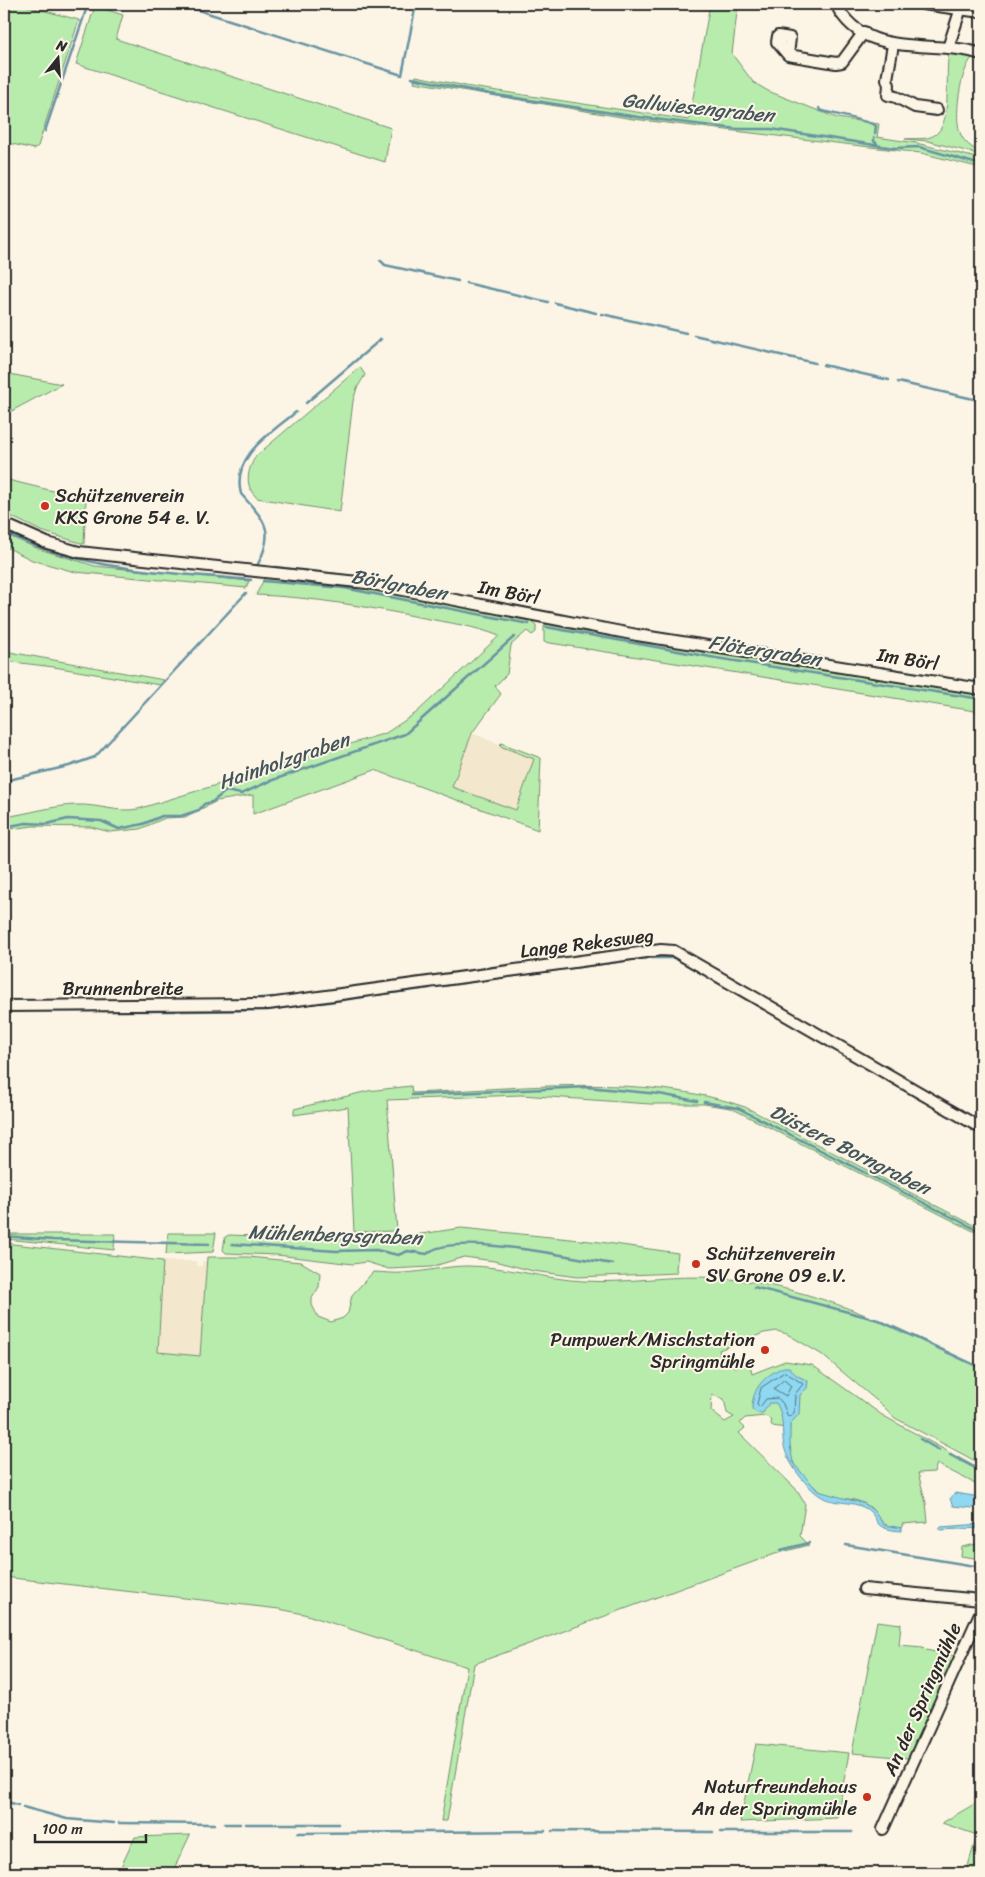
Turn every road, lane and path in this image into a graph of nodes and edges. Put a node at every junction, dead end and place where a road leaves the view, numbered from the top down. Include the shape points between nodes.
1 (836, 4) edge
2 (923, 4) edge
3 (962, 7) edge
4 (981, 12) edge
5 (864, 32) junction
6 (892, 45) junction
7 (948, 48) junction
8 (788, 54) dead end
9 (981, 54) edge
10 (937, 110) dead end
11 (4, 524) edge
12 (981, 689) edge
13 (4, 1006) edge
14 (242, 1006) joint
15 (981, 1128) edge
16 (864, 1589) dead end
17 (981, 1600) edge
18 (981, 1611) edge
19 (883, 1829) dead end

1 - 5 street via 844,18
2 - 3 street
3 - 4 street
3 - 7 street
5 - 6 street
5 - 8 street via 842,62
6 - 7 street
6 - 10 street via 888,96 915,107
7 - 9 street
11 - 12 street, Im Börl via 47,544 87,554 367,583 637,634
13 - 14 street, Brunnenbreite
14 - 15 street, Lange Rekesweg via 661,950 674,951
16 - 17 street, An der Springmühle
18 - 19 street, An der Springmühle

